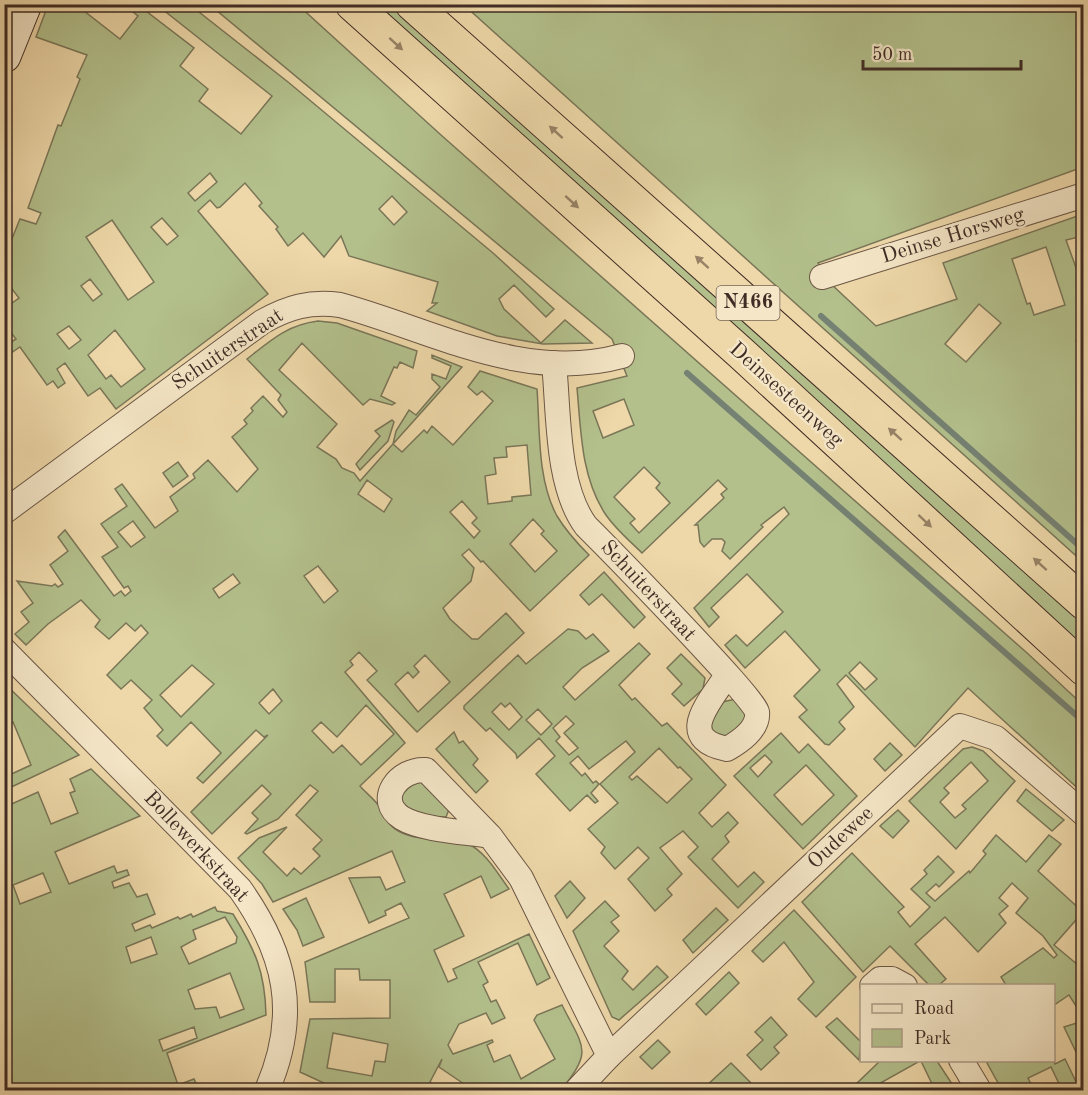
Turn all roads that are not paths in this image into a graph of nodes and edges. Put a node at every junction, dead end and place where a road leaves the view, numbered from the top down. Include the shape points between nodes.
1 (26, 4) edge
2 (352, 4) edge
3 (412, 4) edge
4 (4, 56) edge
5 (1083, 195) edge
6 (822, 277) dead end
7 (622, 356) dead end
8 (554, 363) junction
9 (4, 512) edge
10 (1083, 603) edge
11 (4, 650) edge
12 (1083, 669) edge
13 (727, 675) dead end
14 (1083, 814) edge
15 (490, 836) dead end
16 (874, 984) edge
17 (901, 984) edge
18 (609, 1056) junction
19 (963, 1062) edge
20 (267, 1090) edge
21 (577, 1090) edge
22 (979, 1090) edge

1 - 4 street
2 -> 12 highway, Deinsesteenweg / N466 via 742,354
10 -> 3 highway, Deinsesteenweg / N466
5 - 6 street, Deinse Horsweg
7 - 8 street, Schuiterstraat via 604,361
8 - 9 street, Schuiterstraat via 492,355 340,305 302,304 262,322
8 - 13 street, Schuiterstraat via 566,484 576,511
11 - 20 street, Bollewerkstraat via 240,889 267,930 278,958 285,1009 284,1036
14 - 18 street, Oudewee via 996,738 960,726
15 - 18 street via 521,878
16 - 17 street via 880,979 892,979
18 - 21 street, Oudewee
19 - 22 street

